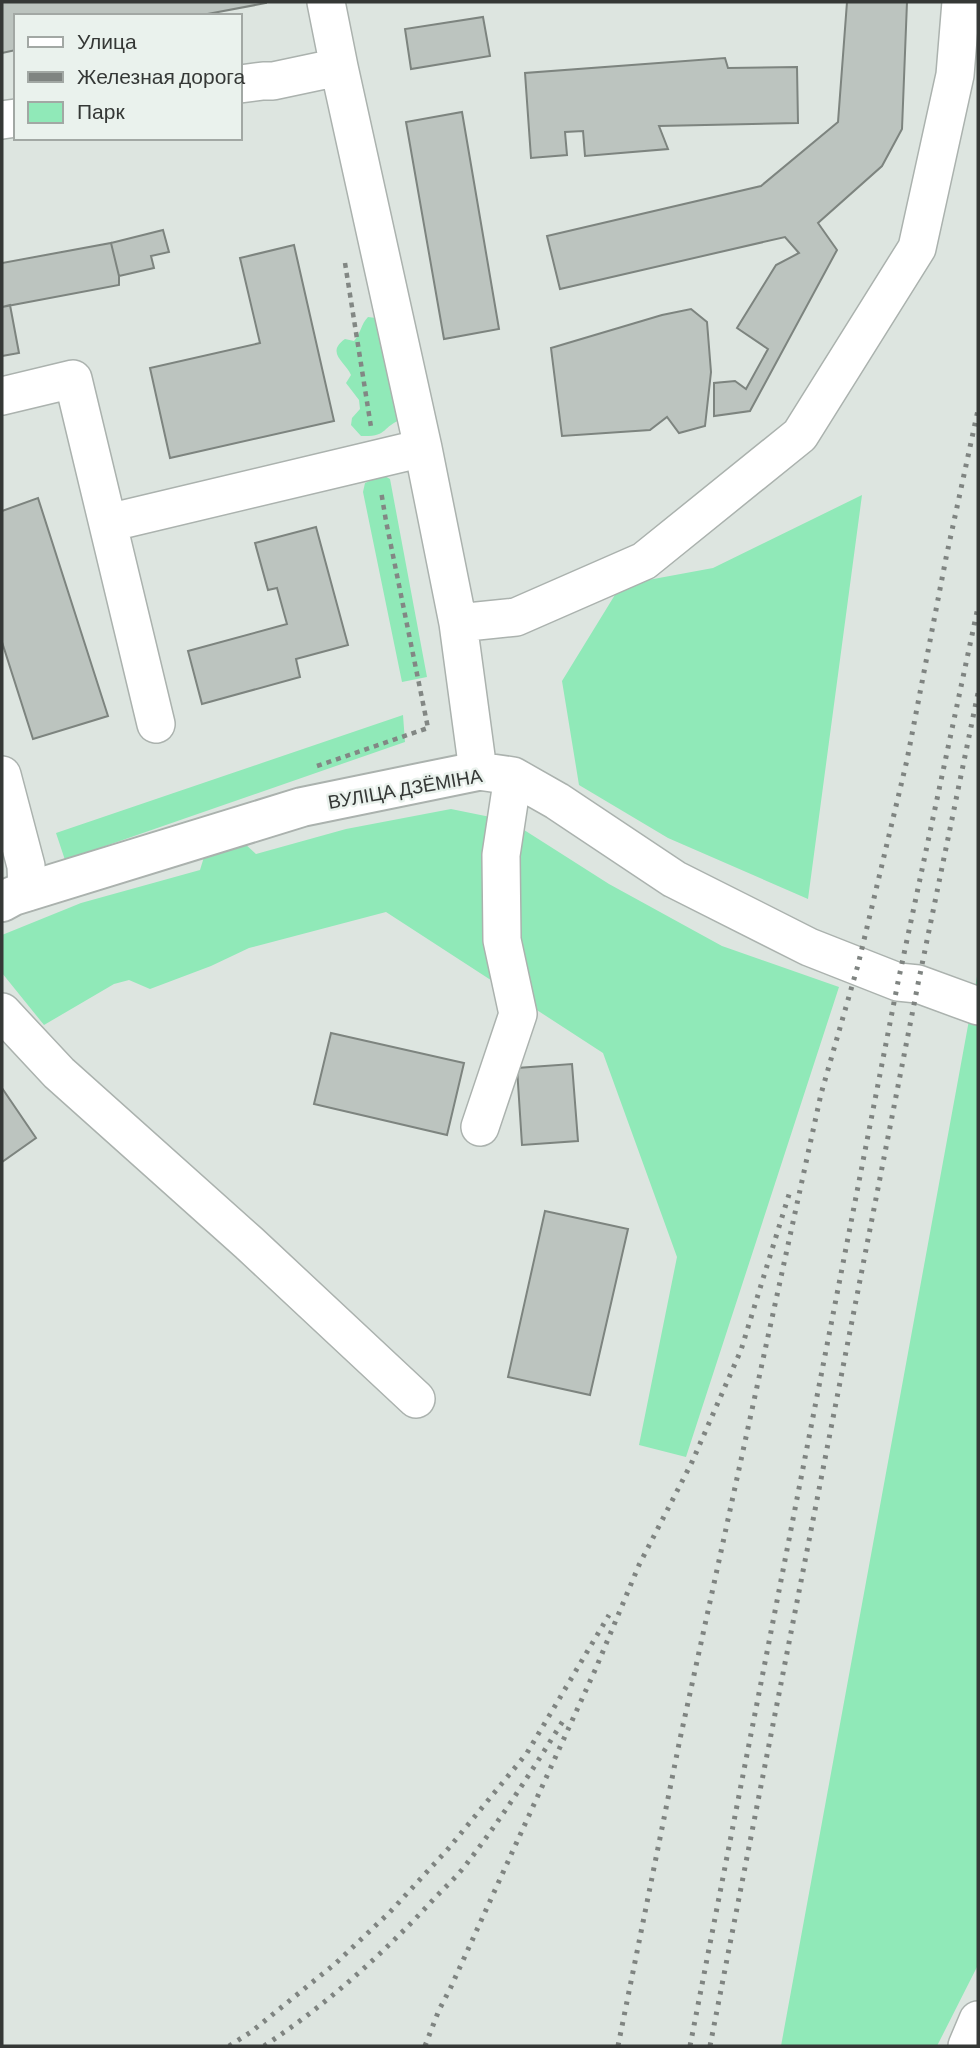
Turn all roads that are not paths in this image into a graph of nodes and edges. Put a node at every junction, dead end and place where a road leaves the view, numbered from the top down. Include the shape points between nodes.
1 (326, 2) edge
2 (961, 2) edge
3 (339, 67) junction
4 (242, 84) edge
5 (2, 396) edge
6 (423, 448) junction
7 (108, 523) junction
8 (458, 623) junction
9 (156, 724) dead end
10 (495, 774) junction
11 (2, 775) edge
12 (14, 897) edge
13 (978, 1006) edge
14 (2, 1012) edge
15 (480, 1127) dead end
16 (416, 1399) dead end
17 (978, 2020) edge
18 (967, 2046) edge

1 - 3 street
2 - 8 street via 955,75 917,248 800,435 644,561 516,617
3 - 4 street
3 - 6 street
5 - 7 street via 73,379
6 - 7 street
6 - 8 street
7 - 9 street
8 - 10 street
10 - 12 main road, ВУЛІЦА ДЗЁМІНА via 302,807
10 - 13 street via 557,801 674,879 809,947 898,982 918,984
10 - 15 street via 502,940 518,1014
11 - 12 street via 26,866
14 - 16 street via 59,1073
17 - 18 street

